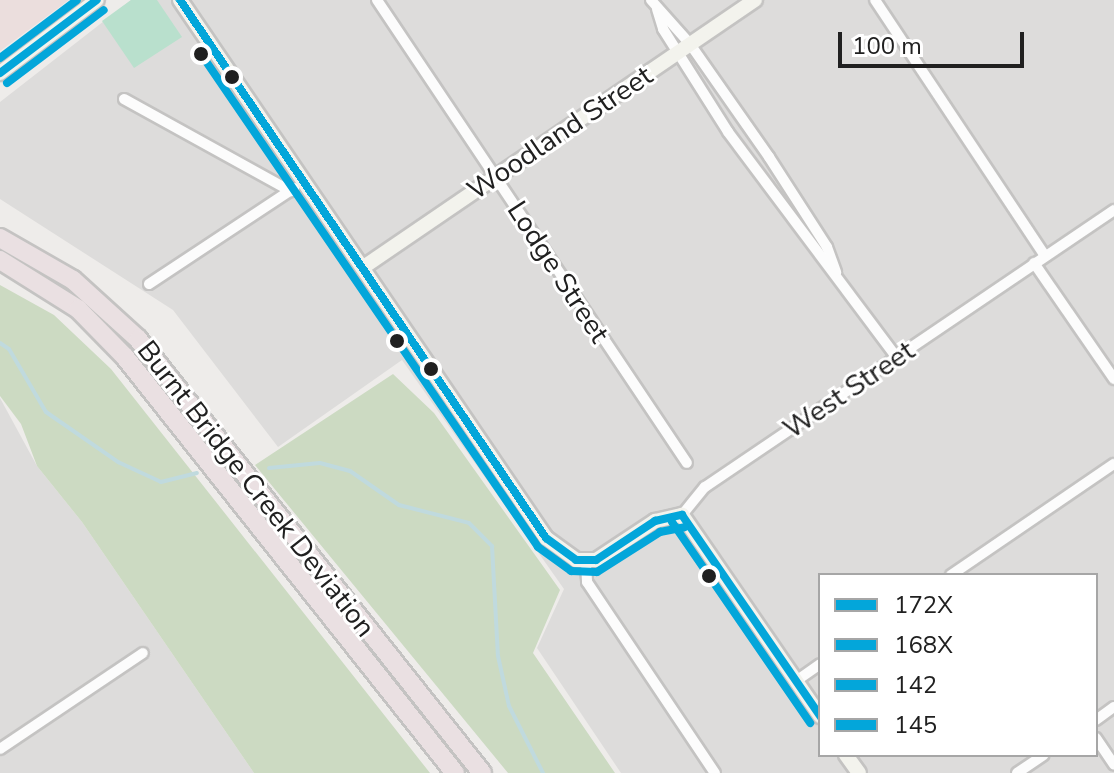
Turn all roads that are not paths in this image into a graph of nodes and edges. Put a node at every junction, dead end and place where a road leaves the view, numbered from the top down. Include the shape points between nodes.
1 (97, 0) edge
2 (180, 0) edge
3 (377, 0) edge
4 (755, 0) edge
5 (875, 0) edge
6 (654, 5) edge
7 (684, 49) junction
8 (0, 73) edge
9 (124, 99) dead end
10 (496, 177) junction
11 (297, 186) junction
12 (1114, 210) edge
13 (0, 238) edge
14 (1045, 256) junction
15 (0, 260) edge
16 (1034, 263) junction
17 (365, 266) junction
18 (837, 273) junction
19 (149, 284) dead end
20 (897, 358) junction
21 (1114, 379) edge
22 (687, 463) dead end
23 (1114, 464) edge
24 (682, 515) junction
25 (586, 562) junction
26 (954, 573) edge
27 (143, 653) dead end
28 (818, 665) edge
29 (796, 681) junction
30 (818, 713) edge
31 (1098, 741) edge
32 (0, 749) edge
33 (1041, 757) edge
34 (1114, 765) edge
35 (455, 773) edge
36 (482, 773) edge
37 (715, 773) edge
38 (1017, 773) edge

1 - 8 street
2 - 11 street
3 - 10 street, Lodge Street
4 - 7 street, Woodland Street
5 - 14 street
6 - 7 street
7 - 10 street, Woodland Street
7 - 18 street via 827,247
7 - 18 street via 814,252
9 - 11 street
10 - 17 street, Woodland Street
10 - 22 street, Lodge Street
11 - 17 street
11 - 19 street
12 - 14 street, West Street
13 - 36 highway, Burnt Bridge Creek Deviation via 73,280 138,339
14 - 16 street, West Street
15 - 35 highway, Burnt Bridge Creek Deviation via 78,309 125,357
16 - 20 street, West Street
16 - 21 street
17 - 25 street via 381,299 546,538 560,552
18 - 20 street
20 - 24 street, West Street via 705,487
23 - 26 street
24 - 25 street, West Street via 655,521 605,557
24 - 29 street
25 - 37 street via 587,582
27 - 32 street
28 - 29 street
29 - 30 street
31 - 34 street
33 - 38 street

